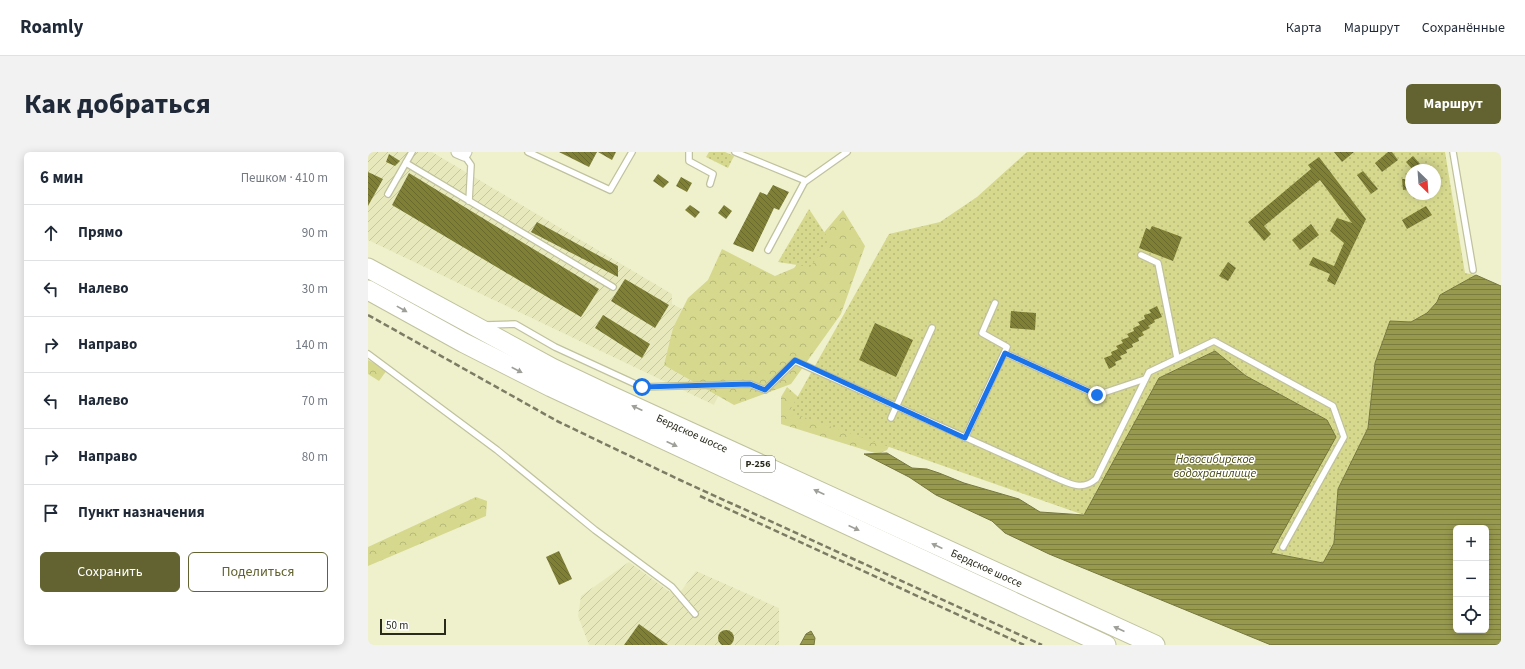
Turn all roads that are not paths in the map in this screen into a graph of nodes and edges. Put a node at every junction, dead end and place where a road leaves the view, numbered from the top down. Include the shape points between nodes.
1 (412, 152) edge
2 (528, 152) edge
3 (632, 152) edge
4 (689, 152) edge
5 (735, 152) edge
6 (847, 152) edge
7 (1453, 152) edge
8 (462, 153) edge
9 (406, 163) junction
10 (805, 181) junction
11 (710, 184) dead end
12 (388, 194) dead end
13 (469, 201) junction
14 (768, 250) dead end
15 (1141, 255) dead end
16 (368, 268) edge
17 (1472, 270) dead end
18 (613, 287) dead end
19 (368, 290) edge
20 (995, 303) dead end
21 (473, 326) junction
22 (932, 328) dead end
23 (1005, 353) junction
24 (368, 354) edge
25 (1177, 358) junction
26 (1145, 379) junction
27 (895, 406) junction
28 (891, 418) dead end
29 (965, 438) junction
30 (1283, 547) dead end
31 (695, 614) dead end
32 (1106, 645) edge
33 (1155, 645) edge

1 - 9 lane
2 - 3 lane via 610,190
4 - 11 lane via 689,161 713,174
5 - 10 lane
6 - 10 lane
7 - 17 lane
8 - 13 lane via 471,165
9 - 12 lane
9 - 13 lane
10 - 14 lane
13 - 18 lane
15 - 25 lane via 1158,263
16 - 21 highway, Бердское шоссе / Р-256
19 -> 32 highway, Бердское шоссе / Р-256 via 551,387
20 - 23 lane via 982,333 1007,347
21 - 27 lane via 515,324 555,347 642,387 750,384 765,390 795,360
33 -> 21 highway, Бердское шоссе / Р-256 via 607,394
22 - 27 lane
23 - 26 lane via 1097,395
23 - 29 lane
24 - 31 lane via 497,450 595,530 672,586
25 - 26 lane via 1149,372
25 - 30 lane via 1214,341 1333,406 1344,437
26 - 29 lane via 1096,479 1089,485 1071,484
27 - 28 lane
27 - 29 lane

